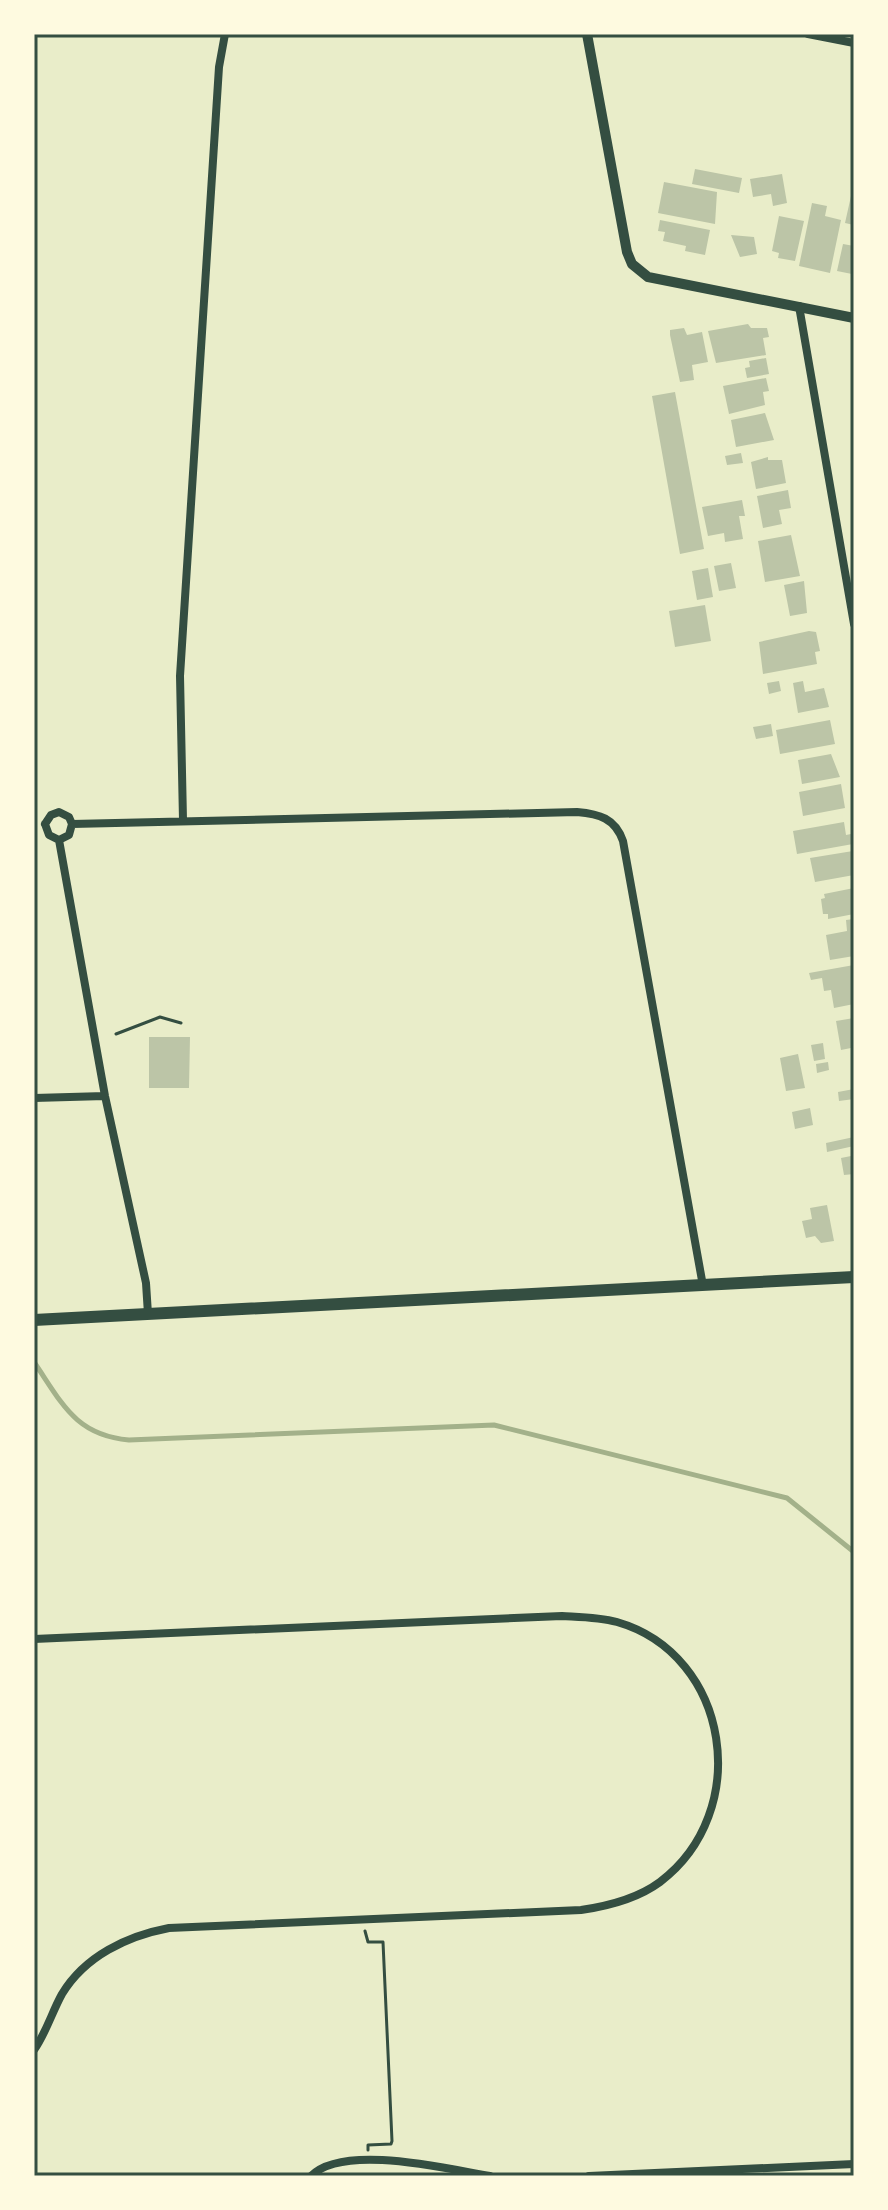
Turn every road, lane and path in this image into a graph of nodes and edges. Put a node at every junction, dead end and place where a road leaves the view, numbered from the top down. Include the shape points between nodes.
1 (225, 34) edge
2 (587, 34) edge
3 (808, 34) edge
4 (854, 43) edge
5 (799, 306) junction
6 (854, 318) edge
7 (851, 590) edge
8 (854, 624) edge
9 (183, 820) junction
10 (34, 823) edge
11 (45, 824) junction
12 (72, 824) junction
13 (59, 840) junction
14 (181, 1023) dead end
15 (116, 1034) dead end
16 (105, 1096) junction
17 (34, 1098) edge
18 (854, 1277) edge
19 (703, 1286) junction
20 (148, 1314) junction
21 (34, 1320) edge
22 (34, 1639) edge
23 (362, 1920) junction
24 (34, 2050) edge
25 (368, 2162) junction
26 (854, 2164) edge
27 (311, 2176) edge
28 (490, 2176) edge
29 (589, 2176) edge

1 - 9 street via 180,676
2 - 5 street via 632,264 648,277
3 - 4 street
5 - 6 street
5 - 7 street
7 - 8 street
9 - 12 street
9 - 19 street via 588,813 610,820 623,841
10 - 11 street
11 - 12 street via 59,812
11 - 13 street via 49,835
12 - 13 street via 69,835
13 - 16 street
14 - 15 path via 160,1017
16 - 17 street
16 - 20 street via 146,1283
18 - 19 main road
19 - 20 main road
20 - 21 main road
22 - 23 street via 562,1616 604,1619 644,1633 681,1663 712,1713 719,1760 713,1805 693,1846 672,1871 636,1896 581,1910
23 - 24 street via 169,1928 132,1938 78,1974 60,1997
23 - 25 path via 368,1942 383,1942 392,2141 368,2145
25 - 27 street via 328,2164
25 - 28 street via 407,2162
26 - 29 street

